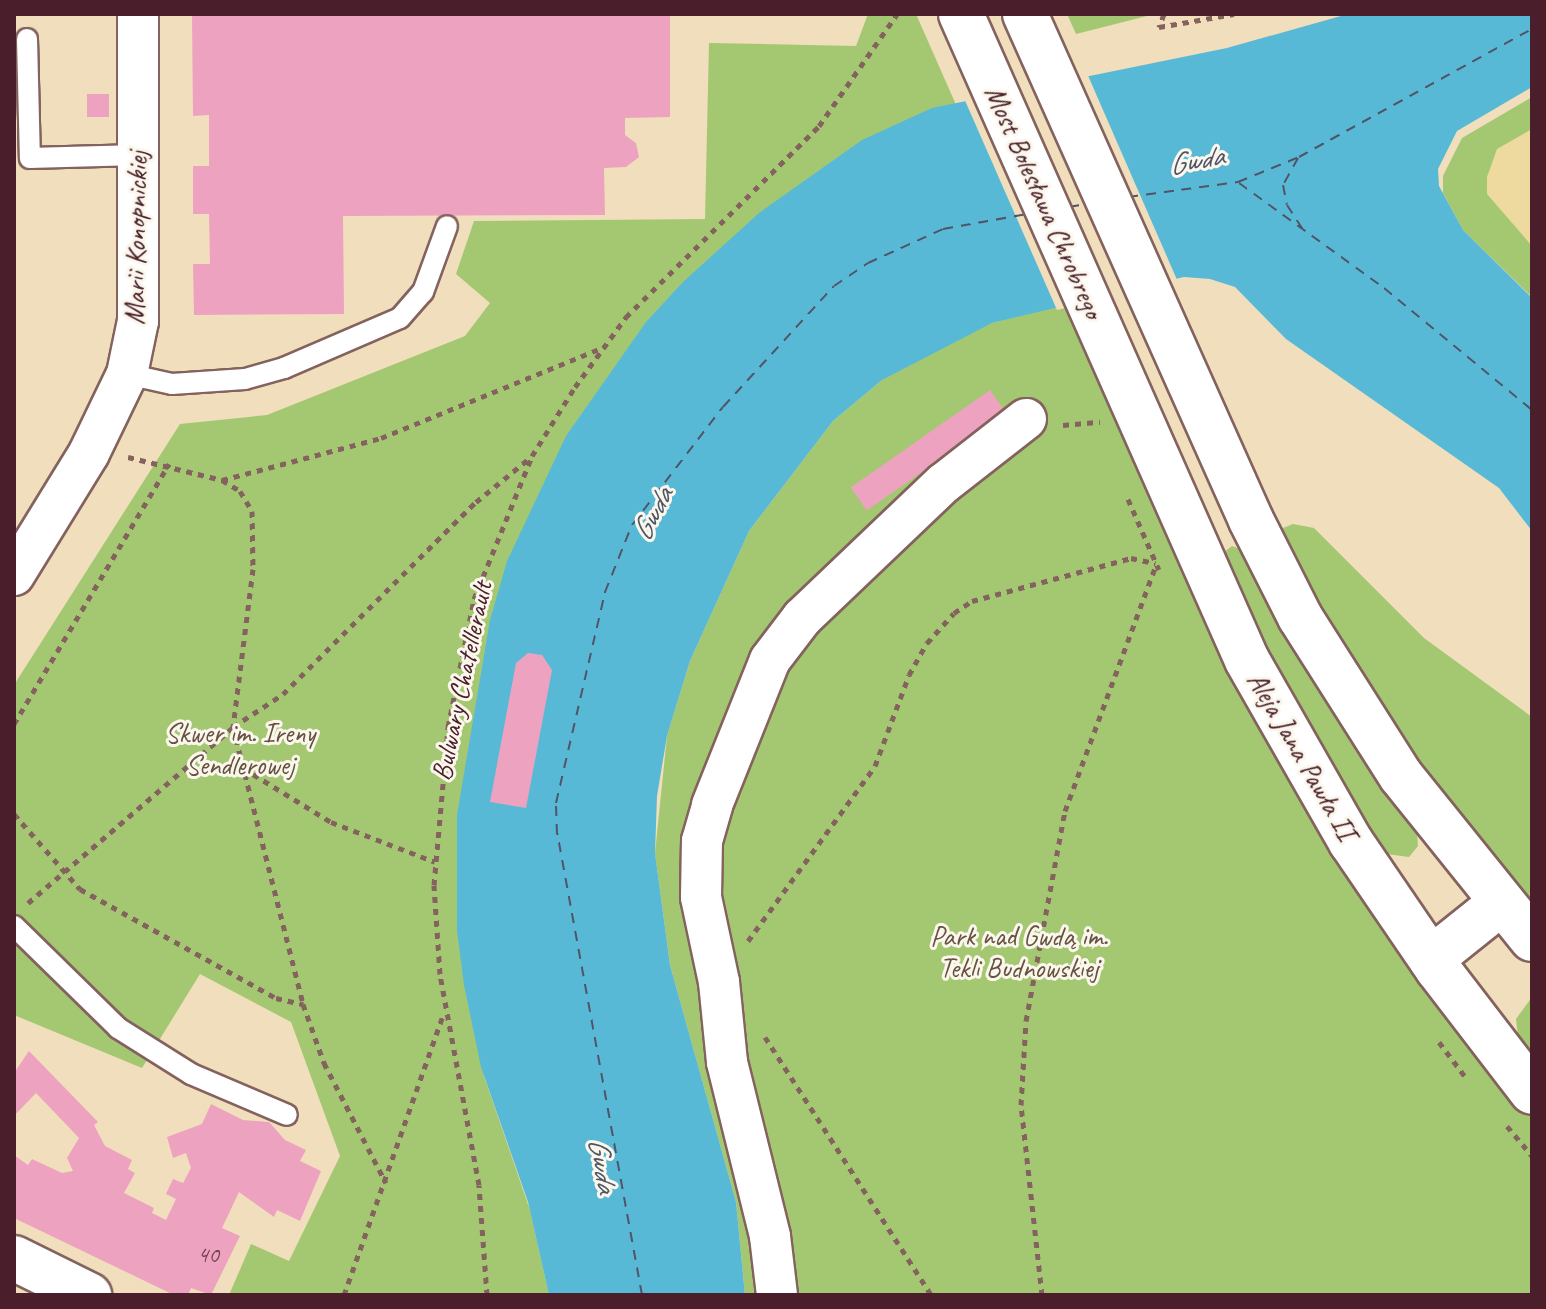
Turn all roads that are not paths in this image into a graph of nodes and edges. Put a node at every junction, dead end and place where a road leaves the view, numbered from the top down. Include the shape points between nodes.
1 (138, 14) edge
2 (961, 14) edge
3 (1025, 14) edge
4 (27, 39) dead end
5 (138, 155) junction
6 (447, 226) dead end
7 (127, 374) junction
8 (1126, 390) joint
9 (1026, 419) dead end
10 (14, 575) edge
11 (1501, 903) junction
12 (14, 926) edge
13 (1532, 939) edge
14 (1431, 959) junction
15 (1532, 1092) edge
16 (287, 1115) dead end
17 (14, 1258) edge
18 (89, 1295) edge
19 (777, 1295) edge

1 - 5 street, Marii Konopnickiej
2 - 8 main road, Most Bolesława Chrobrego
3 - 11 main road via 1263,545 1327,664 1410,788
4 - 5 lane via 30,158
5 - 7 street, Marii Konopnickiej via 138,321
6 - 7 lane via 423,292 400,318 284,368 245,379 172,384
7 - 10 street, Marii Konopnickiej via 89,453
8 - 14 main road, Aleja Jana Pawła II via 1218,599 1284,729
9 - 19 street via 944,483 802,618 770,660 702,841 701,897 719,982 727,1062 770,1236
11 - 13 main road
11 - 14 main road
12 - 16 lane via 118,1028 191,1074
14 - 15 main road, Aleja Jana Pawła II
17 - 18 main road

